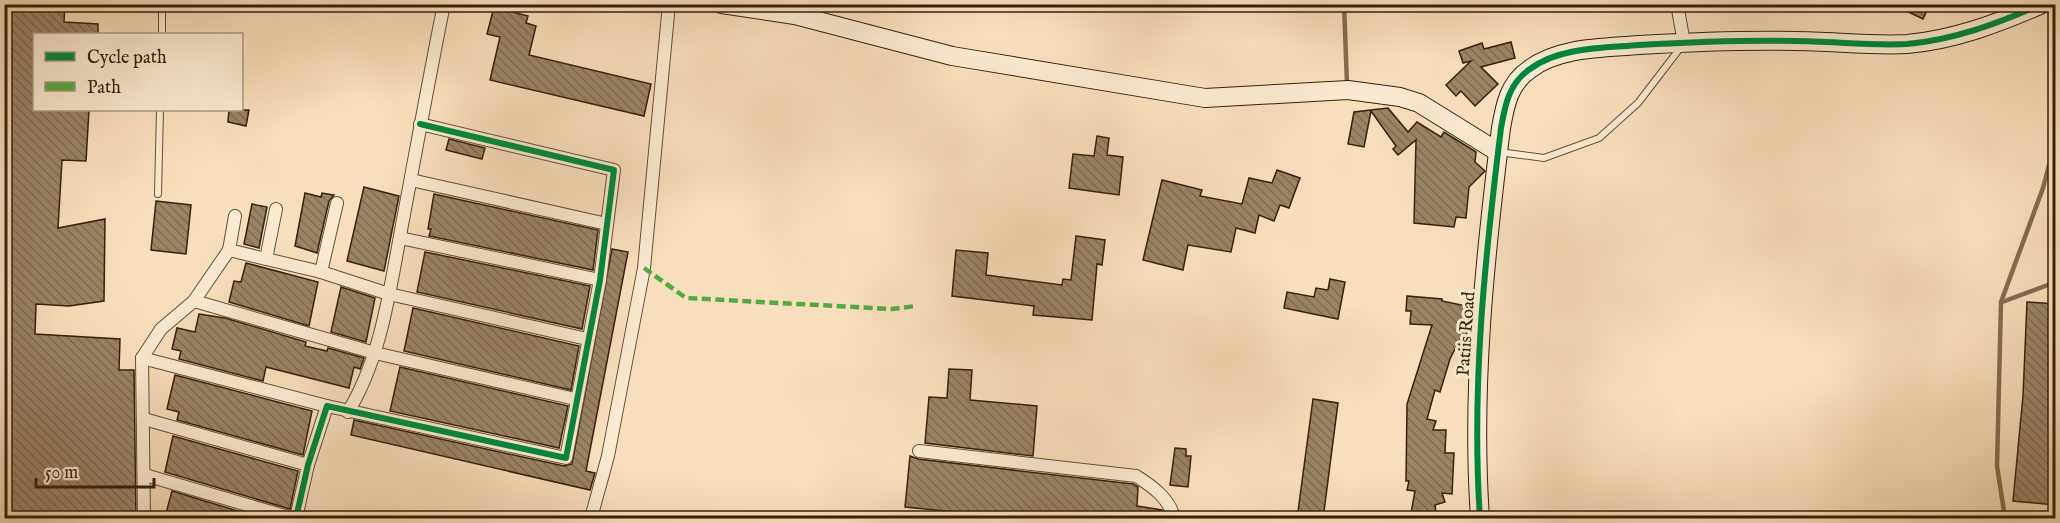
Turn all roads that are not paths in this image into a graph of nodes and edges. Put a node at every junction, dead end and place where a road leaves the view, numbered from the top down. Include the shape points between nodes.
1 (162, 4) edge
2 (444, 4) edge
3 (669, 4) edge
4 (722, 4) edge
5 (1677, 4) edge
6 (2042, 4) edge
7 (162, 33) edge
8 (1684, 43) junction
9 (160, 111) edge
10 (420, 124) junction
11 (1498, 152) junction
12 (411, 180) junction
13 (158, 194) dead end
14 (337, 203) dead end
15 (276, 209) dead end
16 (235, 216) dead end
17 (607, 224) junction
18 (400, 238) junction
19 (229, 250) junction
20 (266, 259) junction
21 (321, 272) junction
22 (600, 280) junction
23 (389, 294) junction
24 (194, 301) junction
25 (587, 339) junction
26 (375, 353) junction
27 (142, 358) junction
28 (575, 399) junction
29 (327, 406) junction
30 (348, 412) junction
31 (144, 419) junction
32 (919, 451) dead end
33 (308, 465) junction
34 (145, 475) junction
35 (144, 519) edge
36 (294, 519) edge
37 (591, 519) edge
38 (1174, 519) edge
39 (1480, 519) edge

1 - 7 lane
2 - 10 street
3 - 37 street via 644,268 608,456
4 - 11 street via 795,15 952,56 1205,98 1348,90 1400,97 1419,103
5 - 8 street
6 - 8 street, Patiis Road via 1990,26 1907,44
8 - 11 lane via 1638,103 1599,138 1544,158
8 - 11 street, Patiis Road via 1581,51 1539,62 1518,78 1511,90
9 - 13 lane
10 - 12 street
10 - 17 street via 614,170
11 - 39 street, Patiis Road via 1478,370
12 - 17 street
12 - 18 street
14 - 21 street
15 - 20 street
16 - 19 street
17 - 22 street
18 - 22 street
18 - 23 street
19 - 20 street
19 - 24 street
20 - 21 street
21 - 23 street
22 - 25 street
23 - 25 street
23 - 26 street
24 - 26 street
24 - 27 street via 161,329
25 - 28 street
26 - 28 street
26 - 30 street via 362,389
27 - 29 street
27 - 31 street
28 - 30 street via 566,458
29 - 30 street
29 - 33 street
31 - 33 street
31 - 34 street
32 - 38 street via 1136,476 1152,486
33 - 36 street
34 - 35 street
34 - 36 street

